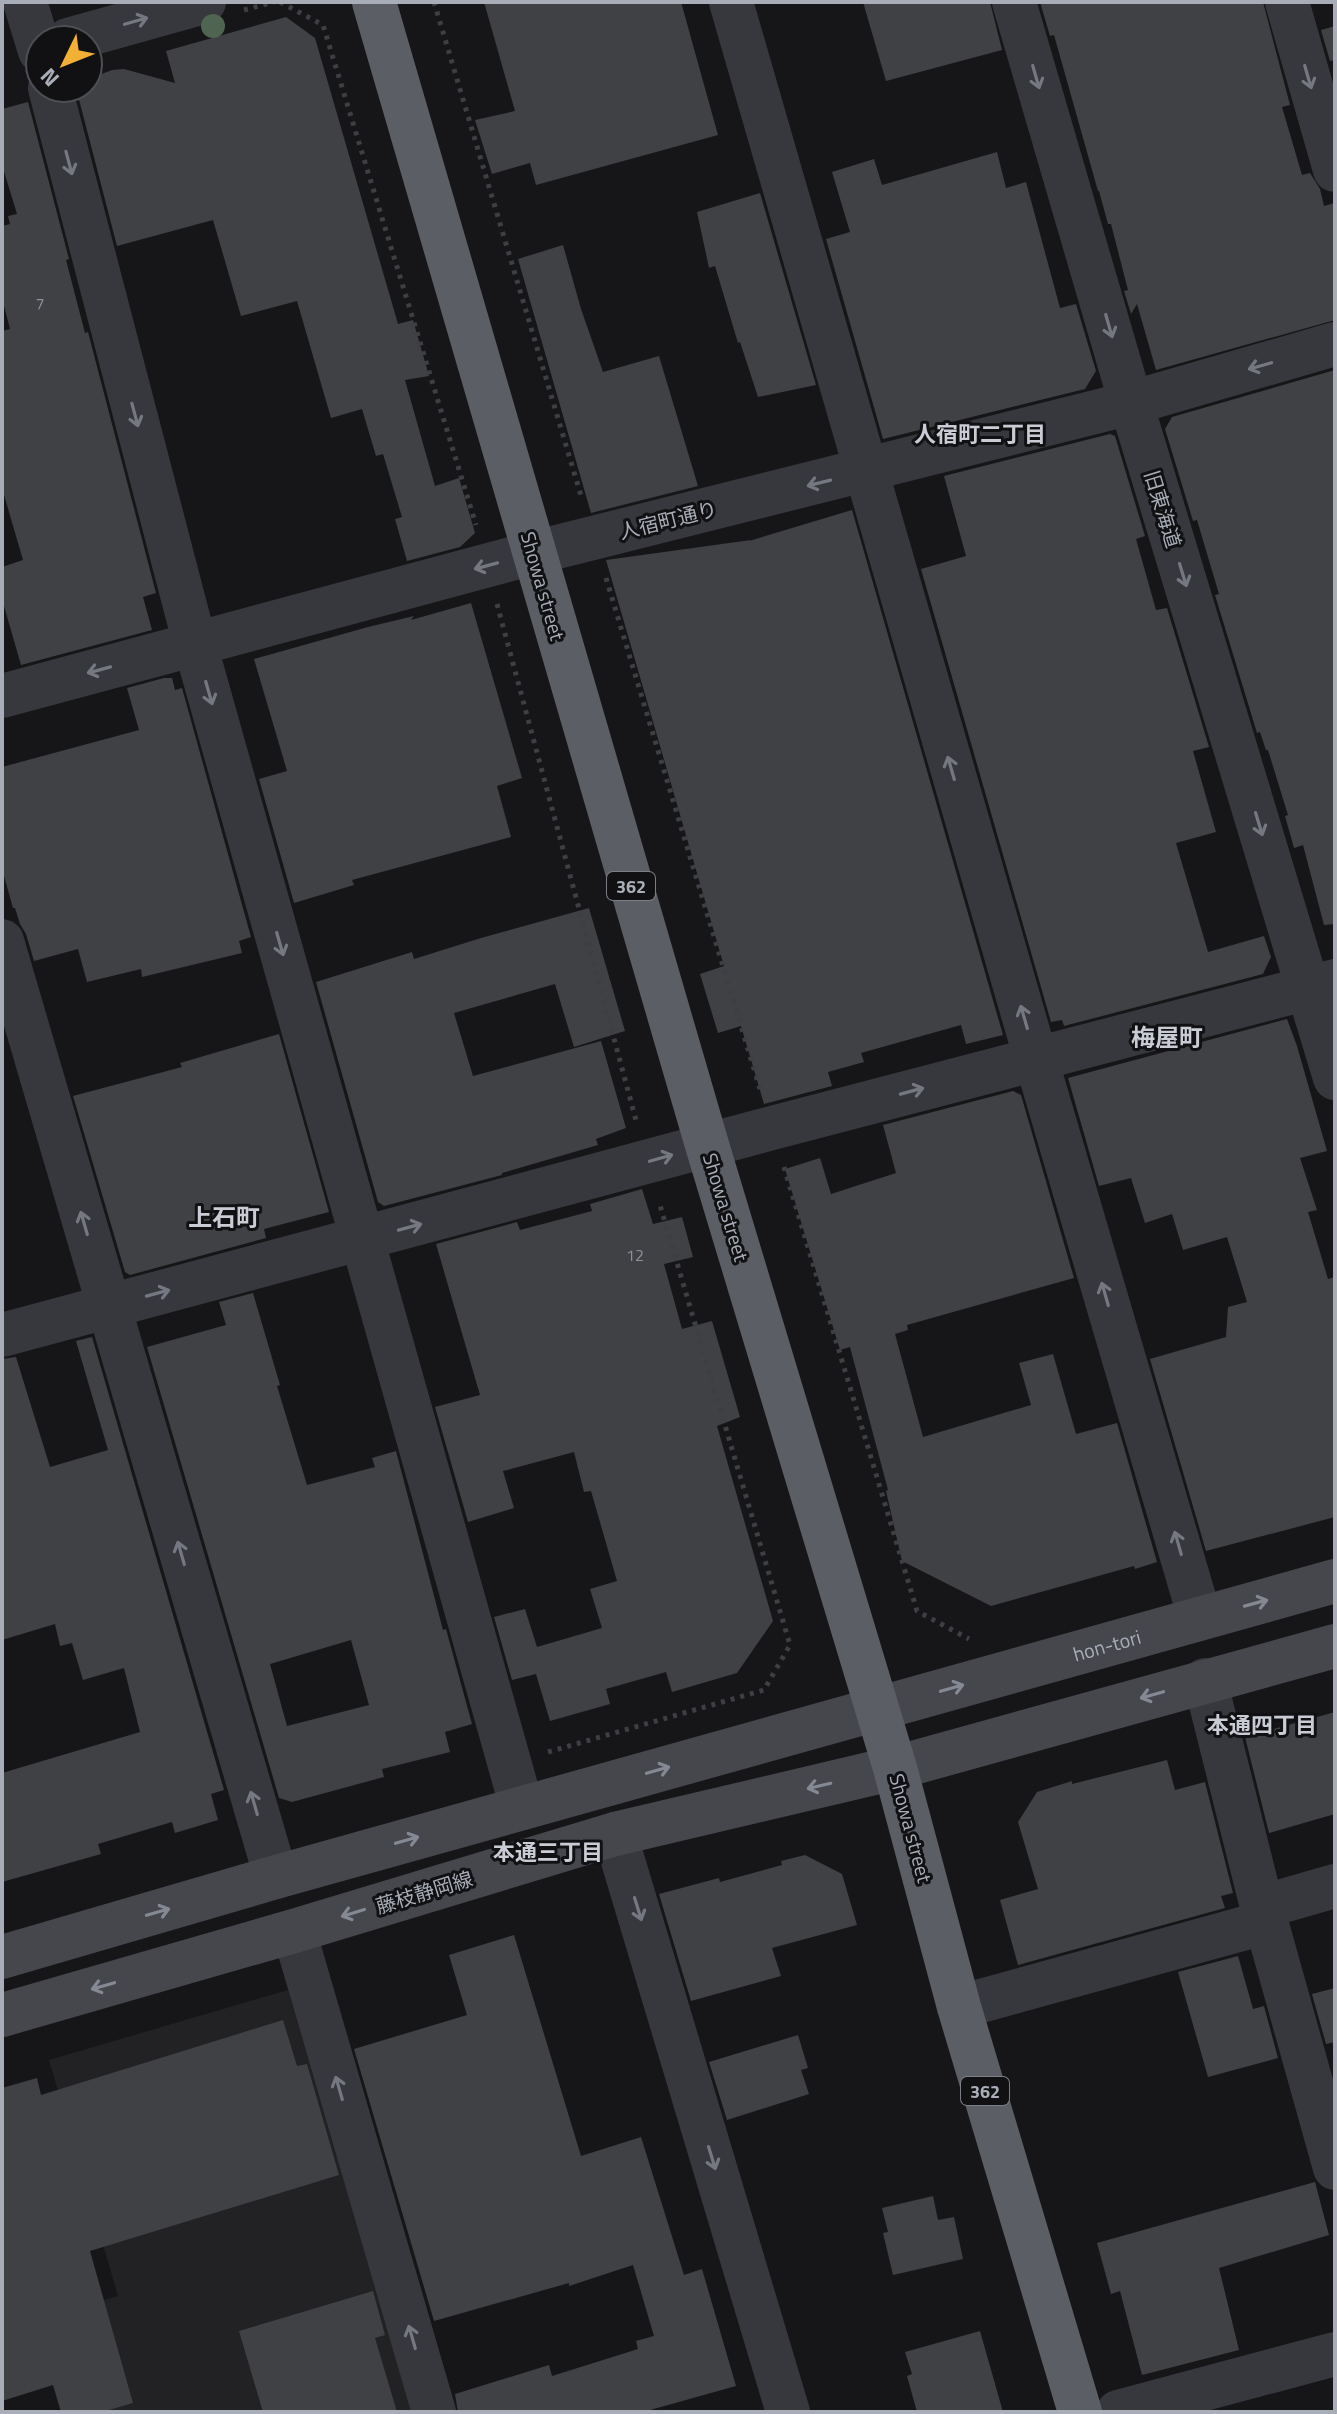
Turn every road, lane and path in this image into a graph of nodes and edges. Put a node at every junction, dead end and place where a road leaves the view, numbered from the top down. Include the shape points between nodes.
1 (25, 2) edge
2 (204, 2) edge
3 (280, 2) edge
4 (374, 2) edge
5 (434, 2) edge
6 (731, 2) edge
7 (1014, 2) edge
8 (1287, 2) edge
9 (32, 24) edge
10 (104, 30) edge
11 (24, 53) edge
12 (2, 58) edge
13 (54, 104) edge
14 (1335, 170) edge
15 (1335, 344) edge
16 (1131, 403) junction
17 (865, 471) junction
18 (594, 538) junction
19 (533, 553) junction
20 (487, 566) junction
21 (195, 644) junction
22 (2, 696) edge
23 (2, 941) edge
24 (1322, 985) edge
25 (1036, 1059) junction
26 (1335, 1078) edge
27 (772, 1128) junction
28 (707, 1145) junction
29 (647, 1162) junction
30 (363, 1239) junction
31 (108, 1306) junction
32 (2, 1335) edge
33 (1335, 1581) edge
34 (917, 1611) dead end
35 (1200, 1618) junction
36 (790, 1645) dead end
37 (1335, 1646) edge
38 (1205, 1680) junction
39 (877, 1709) junction
40 (895, 1768) junction
41 (522, 1808) junction
42 (615, 1834) junction
43 (276, 1877) junction
44 (1335, 1886) edge
45 (1265, 1914) junction
46 (294, 1931) junction
47 (2, 1957) edge
48 (959, 2007) junction
49 (2, 2015) edge
50 (1335, 2168) edge
51 (1335, 2354) edge
52 (434, 2412) edge
53 (788, 2412) edge
54 (1080, 2412) edge
55 (1118, 2412) edge

1 - 9 street
10 -> 2 street
3 - 20 path via 323,25
4 - 19 highway, Showa street / 362
5 - 18 path
6 - 17 street
7 -> 16 street, 旧東海道
8 -> 14 street
11 - 12 street
13 -> 21 street
15 -> 16 street, 人宿町通り
16 - 17 street, 人宿町通り
16 -> 24 street, 旧東海道
17 -> 18 street, 人宿町通り
25 -> 17 street
18 - 19 street, 人宿町通り
18 - 27 path
19 - 20 street, 人宿町通り
19 - 28 highway, Showa street / 362
20 -> 21 street, 人宿町通り
20 - 29 path
21 -> 22 street, 人宿町通り
21 -> 30 street
31 -> 23 street
24 - 25 street
24 - 26 street, 旧東海道
27 -> 25 street
35 -> 25 street
27 - 28 street
27 - 34 path
29 -> 28 street
28 - 39 highway, Showa street / 362
30 -> 29 street
29 - 36 path
31 -> 30 street
30 - 41 street
31 - 32 street
43 -> 31 street
35 -> 33 main road, hon-tori
39 -> 35 main road, hon-tori
37 - 38 main road
38 -> 40 main road
38 - 45 street
39 - 40 highway, Showa street / 362
41 -> 39 main road
40 -> 42 main road, 藤枝静岡線
40 - 48 highway, Showa street / 362
43 -> 41 main road
42 -> 46 main road, 藤枝静岡線
42 -> 53 street
47 -> 43 main road
44 - 45 street
45 - 48 street
45 - 50 street
46 -> 49 main road, 藤枝静岡線
52 -> 46 street
48 - 54 highway, Showa street / 362
51 - 55 street

